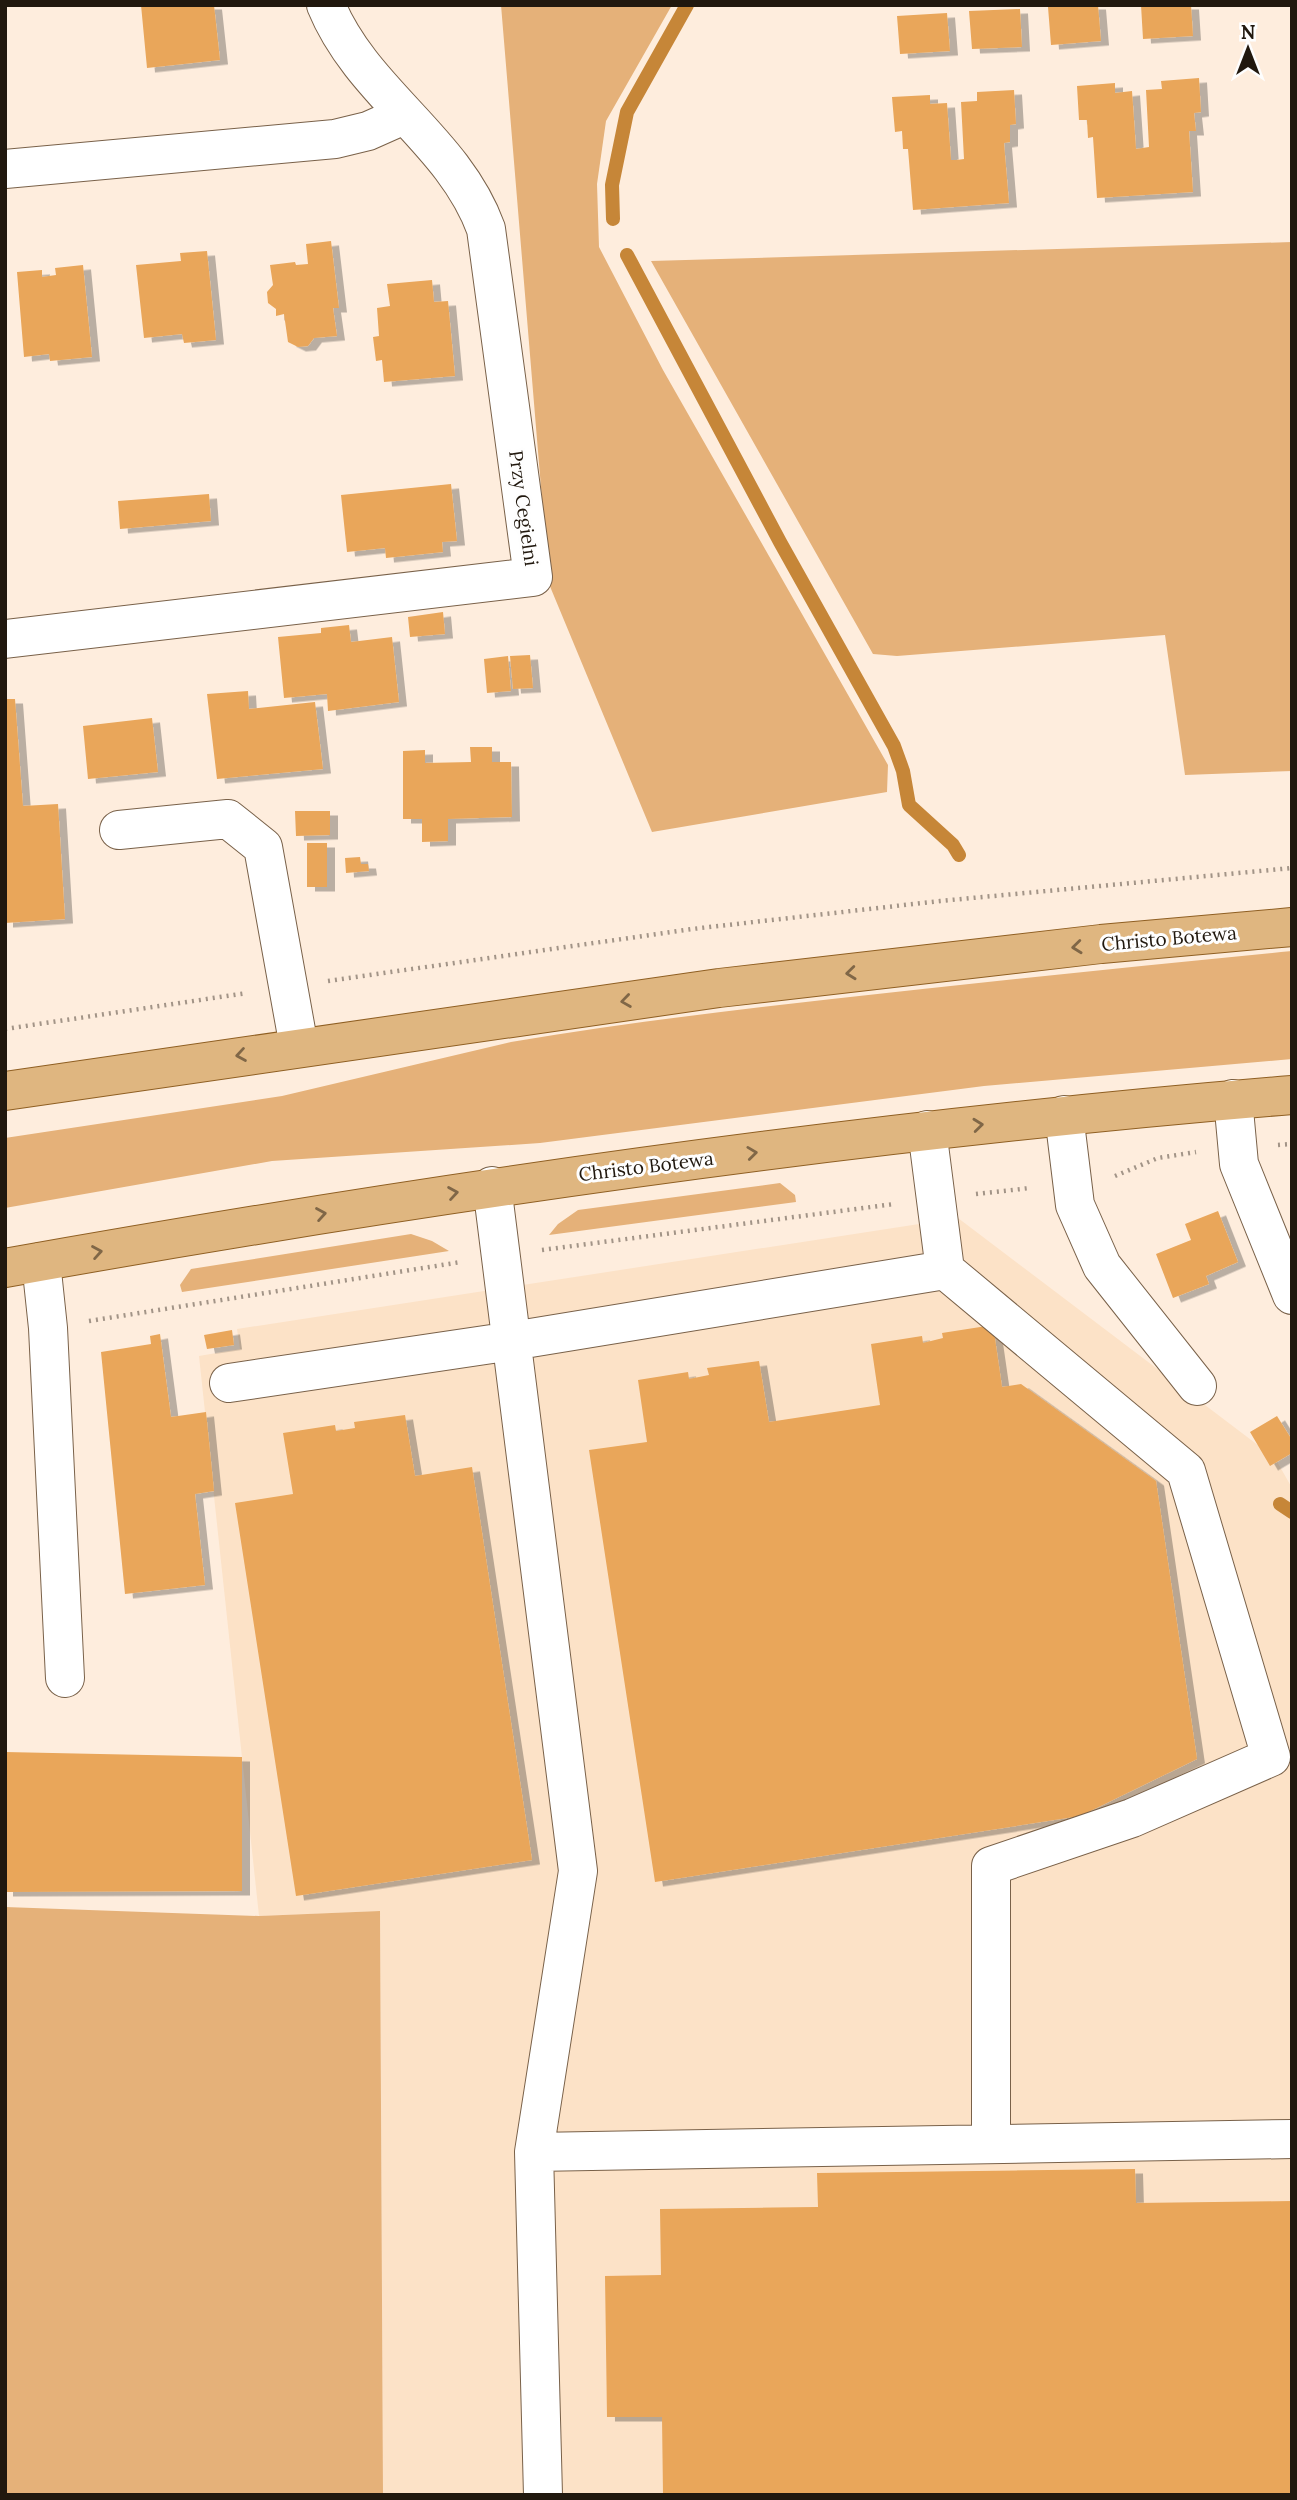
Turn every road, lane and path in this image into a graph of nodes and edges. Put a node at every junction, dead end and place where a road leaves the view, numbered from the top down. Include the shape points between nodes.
1 (326, 5) edge
2 (404, 115) junction
3 (5, 169) edge
4 (5, 639) edge
5 (119, 830) dead end
6 (1292, 868) edge
7 (1292, 928) edge
8 (286, 973) junction
9 (5, 1029) edge
10 (299, 1047) junction
11 (5, 1091) edge
12 (1292, 1094) edge
13 (1233, 1099) junction
14 (1064, 1115) junction
15 (927, 1130) junction
16 (1203, 1151) dead end
17 (1104, 1178) dead end
18 (492, 1186) junction
19 (1035, 1188) dead end
20 (986, 1193) dead end
21 (874, 1206) dead end
22 (541, 1250) dead end
23 (458, 1262) dead end
24 (23, 1265) edge
25 (945, 1270) junction
26 (1292, 1296) edge
27 (48, 1328) junction
28 (512, 1341) junction
29 (229, 1383) dead end
30 (1197, 1386) dead end
31 (65, 1678) dead end
32 (1292, 2138) edge
33 (991, 2144) junction
34 (534, 2152) junction
35 (543, 2495) edge

1 - 2 street, Przy Cegielni via 368,75
2 - 3 street via 335,139
2 - 4 street, Przy Cegielni via 464,183 486,229 533,577
5 - 8 street via 228,819 263,847
6 - 8 path via 940,901
7 -> 10 main road, Christo Botewa via 719,988
8 - 9 path
8 - 10 street
10 -> 11 main road, Christo Botewa
12 - 13 main road, Christo Botewa
13 - 14 main road, Christo Botewa
13 - 26 street via 1239,1164
15 -> 14 main road, Christo Botewa
14 - 30 street via 1075,1205 1102,1266
18 -> 15 main road, Christo Botewa
15 - 25 street
16 - 17 path via 1158,1158
24 -> 18 main road, Christo Botewa
18 - 28 street
19 - 20 path
21 - 22 path
23 - 27 path
24 - 27 street
25 - 28 street
25 - 33 street via 1186,1471 1271,1757 1132,1818 991,1866
27 - 31 street
28 - 29 street
28 - 34 street via 578,1871
32 - 33 street
33 - 34 street
34 - 35 street

